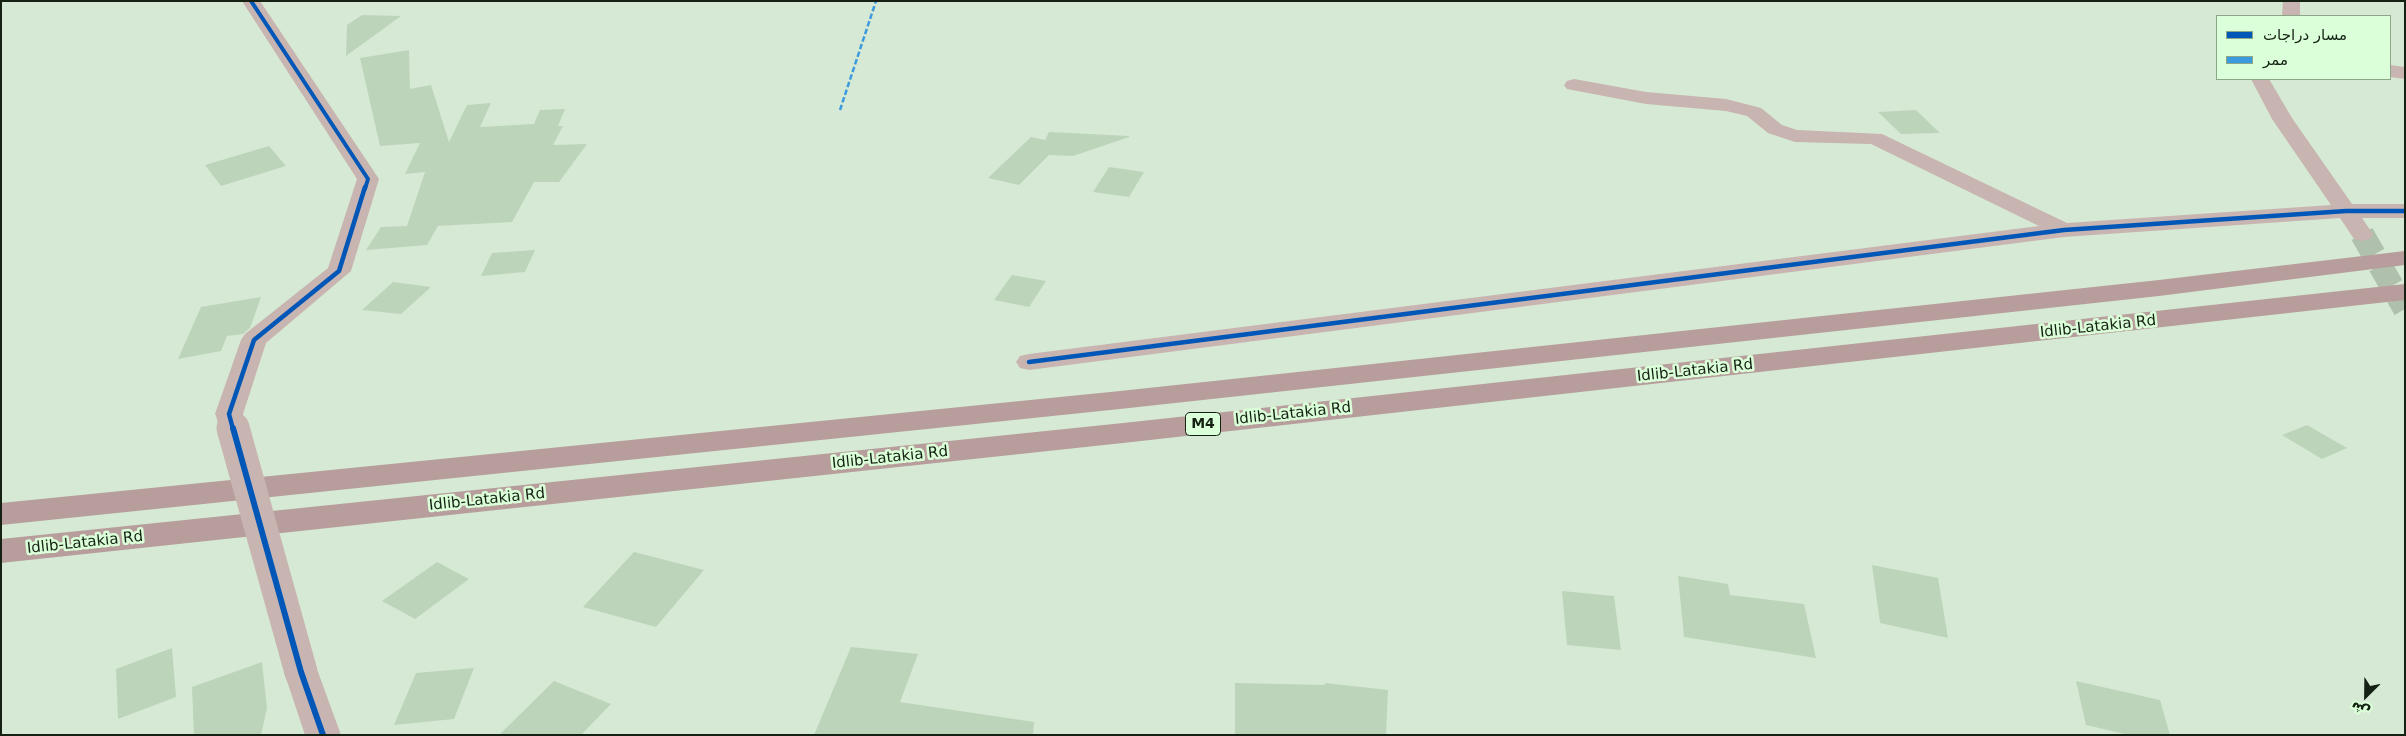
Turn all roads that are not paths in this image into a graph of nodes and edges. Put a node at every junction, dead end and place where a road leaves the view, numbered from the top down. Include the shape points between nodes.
1 (251, 1) edge
2 (2292, 1) edge
3 (2291, 15) edge
4 (2391, 71) edge
5 (2405, 73) edge
6 (2260, 80) edge
7 (2281, 80) edge
8 (1574, 85) dead end
9 (2269, 98) junction
10 (2346, 211) junction
11 (2405, 211) edge
12 (2064, 230) junction
13 (2362, 234) tunnel mouth
14 (2405, 258) edge
15 (2405, 292) edge
16 (1029, 362) dead end
17 (1, 514) edge
18 (1, 552) edge
19 (301, 672) joint
20 (323, 735) edge

1 - 19 street, bridge via 368,179 339,271 254,340 229,414
2 - 3 street
4 - 5 street
6 - 9 street
7 - 9 street via 2272,86
8 - 12 street via 1646,98 1726,105 1754,112 1775,129 1795,136 1875,138
9 - 10 street
10 - 11 street
10 - 12 street
10 - 13 street
12 - 16 street
14 - 17 highway, M4 via 2149,289 1120,400
15 - 18 highway, Idlib-Latakia Rd / M4
19 - 20 street

